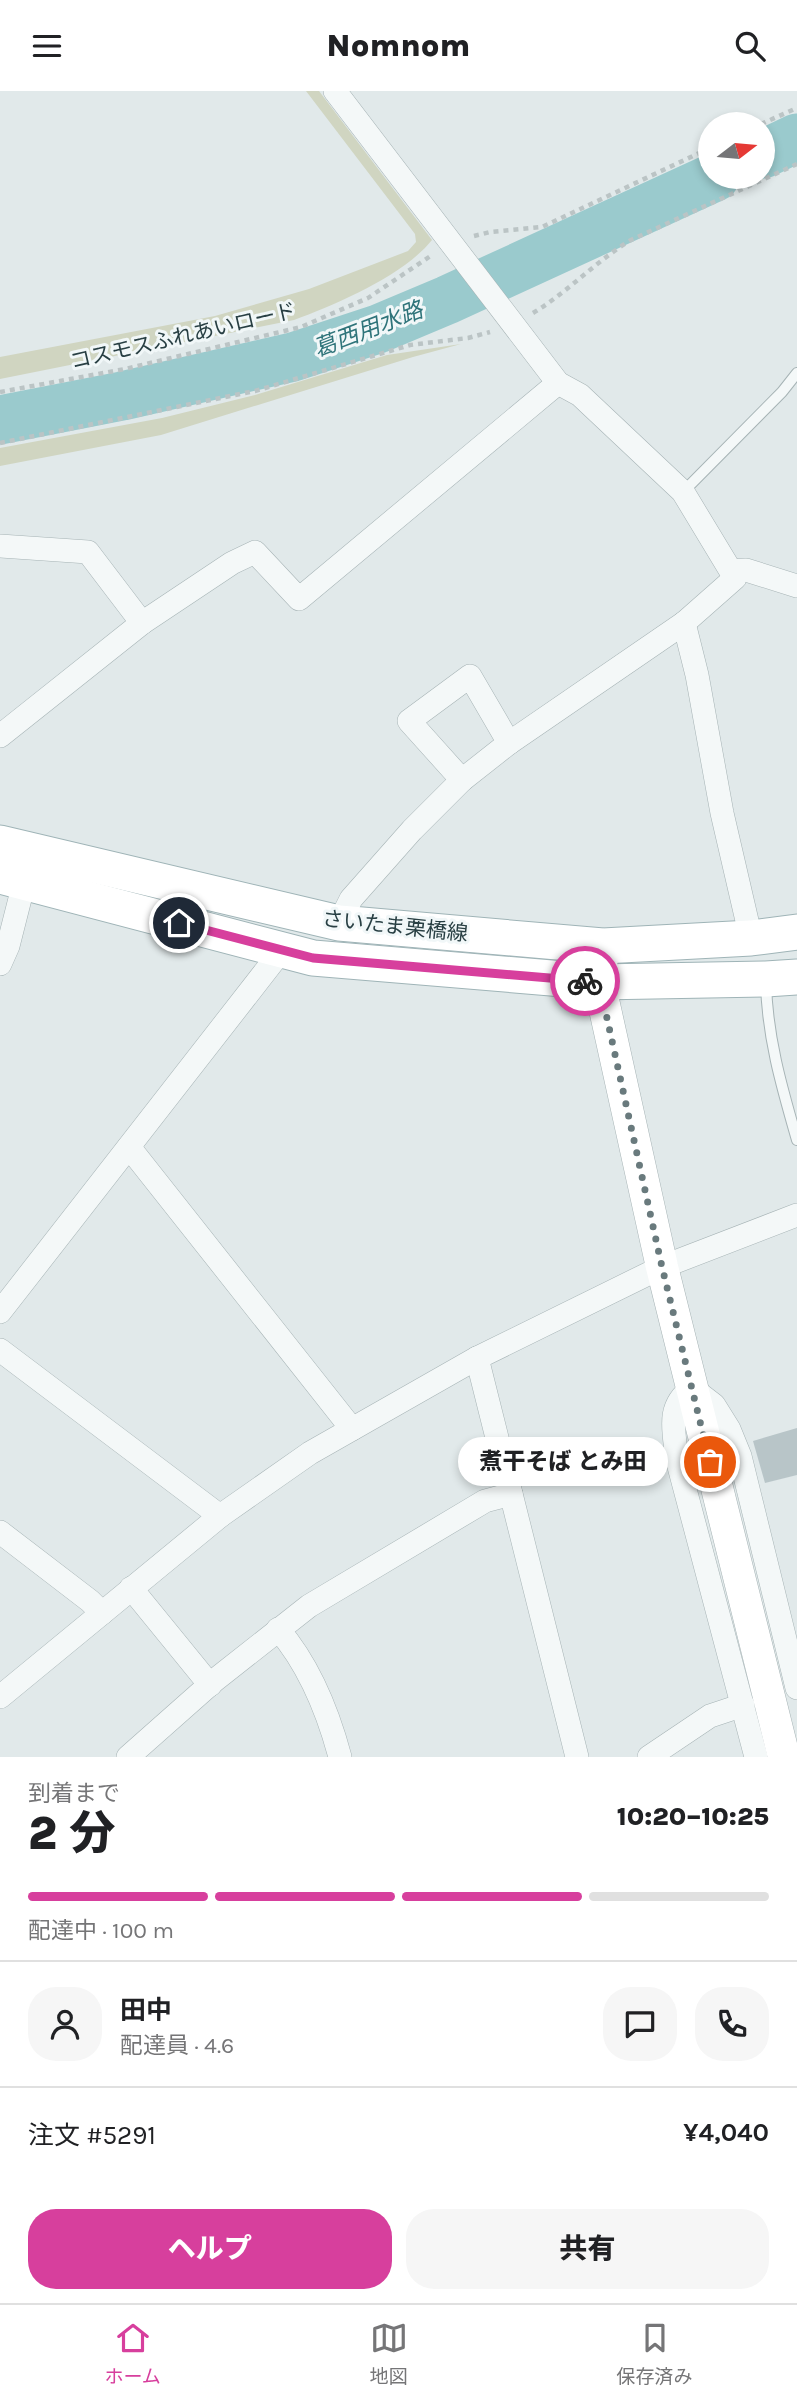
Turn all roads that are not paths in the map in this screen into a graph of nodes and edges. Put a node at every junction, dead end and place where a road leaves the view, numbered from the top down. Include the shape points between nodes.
1 (335, 91) edge
2 (797, 373) edge
3 (558, 383) junction
4 (683, 492) junction
5 (0, 546) edge
6 (731, 571) junction
7 (797, 586) edge
8 (684, 623) junction
9 (142, 624) junction
10 (0, 736) edge
11 (509, 743) junction
12 (462, 780) junction
13 (0, 843) edge
14 (12, 879) edge
15 (339, 923) junction
16 (797, 932) edge
17 (751, 938) junction
18 (603, 946) junction
19 (282, 950) junction
20 (0, 964) edge
21 (781, 978) edge
22 (599, 982) junction
23 (797, 1140) edge
24 (129, 1147) junction
25 (797, 1215) edge
26 (662, 1267) junction
27 (0, 1312) edge
28 (0, 1350) edge
29 (477, 1358) junction
30 (692, 1388) junction
31 (352, 1429) junction
32 (511, 1494) junction
33 (220, 1516) junction
34 (0, 1532) edge
35 (131, 1588) junction
36 (102, 1613) junction
37 (278, 1629) junction
38 (210, 1685) junction
39 (797, 1688) edge
40 (0, 1697) edge
41 (743, 1705) junction
42 (128, 1757) edge
43 (341, 1757) edge
44 (577, 1757) edge
45 (649, 1757) edge
46 (756, 1757) edge
47 (784, 1757) edge

1 - 3 street via 465,248
2 - 4 lane
3 - 4 street via 580,395
3 - 9 street via 299,599 255,552
4 - 6 street
5 - 9 street via 88,552
6 - 7 street via 746,570
6 - 8 street via 735,578
8 - 11 street
8 - 17 street
9 - 10 street
11 - 12 street
11 - 12 street via 470,676 409,722
12 - 15 street via 351,899
13 - 15 main road, さいたま栗橋線
14 - 19 main road, さいたま栗橋線
14 - 20 street via 8,946
15 - 18 main road, さいたま栗橋線
16 - 17 main road, さいたま栗橋線
17 - 18 main road, さいたま栗橋線
18 - 22 street
19 - 22 main road, さいたま栗橋線 via 313,958
19 - 24 street
21 - 22 main road, さいたま栗橋線
21 - 23 lane via 766,1010
22 - 26 street
24 - 27 street
24 - 31 street
25 - 26 street
26 - 29 street
26 - 30 street
28 - 33 street
29 - 31 street
29 - 32 street
30 - 39 street via 714,1405 740,1456
30 - 41 street via 675,1406 677,1459
30 - 47 street
31 - 33 street
32 - 37 street via 485,1500
32 - 44 street
33 - 35 street
34 - 36 street
35 - 36 street
35 - 38 street
36 - 40 street
37 - 38 street
37 - 43 street via 310,1678
38 - 42 street
41 - 45 street via 710,1716
41 - 46 street

